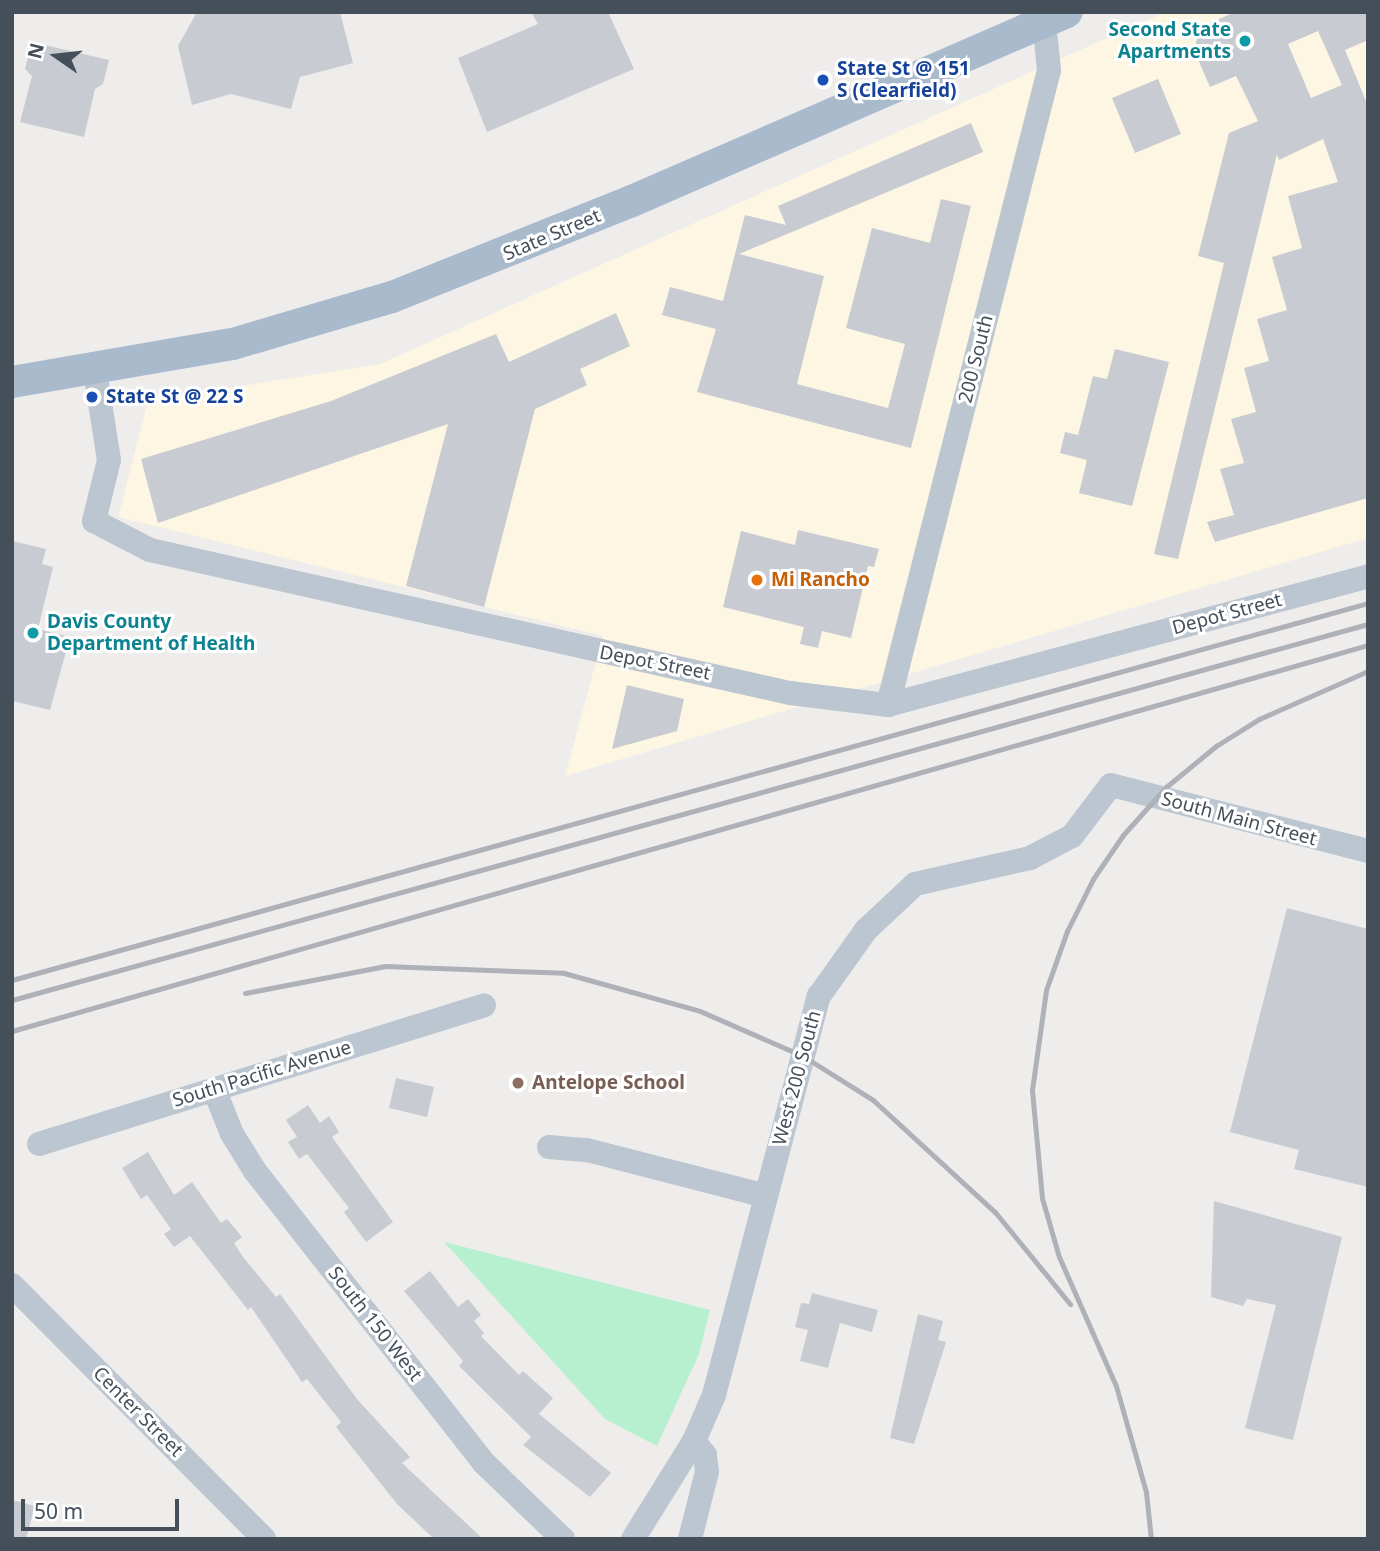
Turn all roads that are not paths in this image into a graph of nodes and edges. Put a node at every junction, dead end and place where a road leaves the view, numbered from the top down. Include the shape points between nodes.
1 (1051, 16) edge
2 (95, 371) junction
3 (12, 382) edge
4 (1368, 576) edge
5 (888, 705) junction
6 (1111, 785) joint
7 (1368, 851) edge
8 (484, 1005) dead end
9 (214, 1089) junction
10 (39, 1144) dead end
11 (549, 1147) dead end
12 (766, 1196) junction
13 (12, 1284) edge
14 (694, 1441) junction
15 (264, 1539) edge
16 (563, 1539) edge
17 (633, 1539) edge
18 (690, 1539) edge

1 - 2 main road, State Street via 442,280 276,333
1 - 5 street, 200 South via 1049,70
2 - 3 main road, State Street
2 - 5 street, Depot Street via 109,460 94,521 150,550 790,693
4 - 5 street, Depot Street
6 - 7 street, South Main Street
6 - 12 street, West 200 South via 1072,836 1030,858 915,884 866,930 819,996
8 - 9 street, South Pacific Avenue
9 - 10 street, South Pacific Avenue
9 - 16 street, South 150 West via 232,1134 255,1171 483,1462
11 - 12 street via 587,1150
12 - 14 street, West 200 South via 714,1395
13 - 15 street, Center Street
14 - 17 street, West 200 South
14 - 18 street via 705,1455 707,1472

